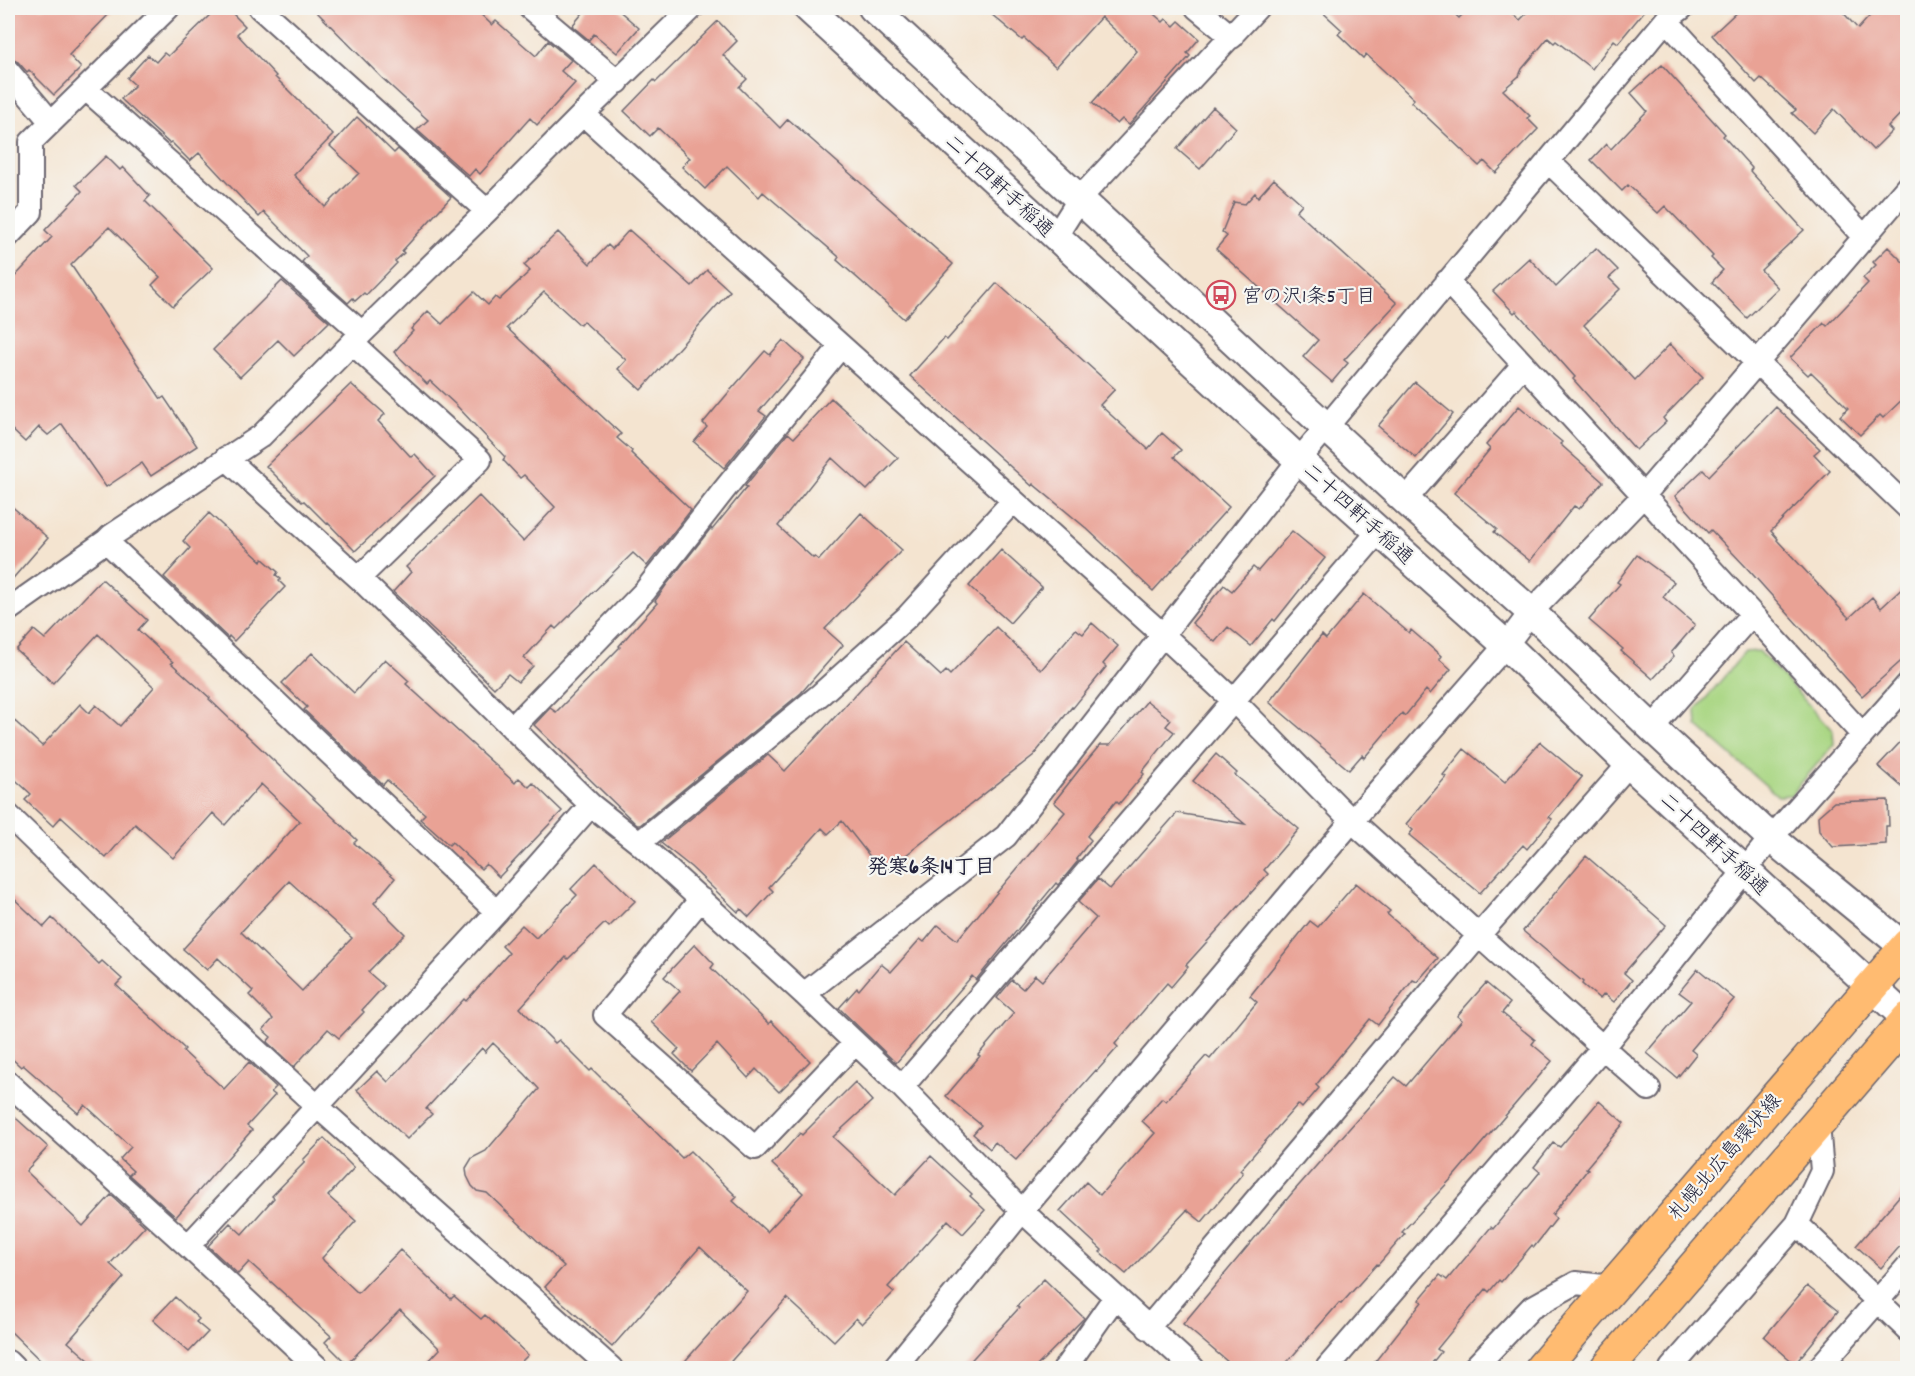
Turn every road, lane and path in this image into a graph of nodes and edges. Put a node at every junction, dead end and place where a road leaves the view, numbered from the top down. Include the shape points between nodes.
1 (168, 8) edge
2 (260, 8) edge
3 (530, 8) edge
4 (692, 8) edge
5 (808, 8) edge
6 (873, 8) edge
7 (1197, 8) edge
8 (1257, 8) edge
9 (1674, 14) edge
10 (1232, 37) junction
11 (8, 71) edge
12 (618, 81) junction
13 (86, 89) junction
14 (583, 114) junction
15 (50, 121) junction
16 (1548, 161) junction
17 (1908, 186) edge
18 (1080, 198) junction
19 (487, 212) junction
20 (8, 236) edge
21 (1056, 236) junction
22 (1864, 237) junction
23 (1447, 281) junction
24 (357, 338) junction
25 (841, 346) junction
26 (1757, 362) junction
27 (1523, 365) junction
28 (1326, 426) junction
29 (226, 458) junction
30 (1299, 460) junction
31 (1643, 496) junction
32 (1405, 500) junction
33 (1012, 501) junction
34 (1908, 508) edge
35 (1379, 531) junction
36 (106, 541) junction
37 (359, 578) junction
38 (8, 610) edge
39 (1531, 612) junction
40 (1752, 614) junction
41 (1163, 635) junction
42 (1506, 645) junction
43 (1908, 684) edge
44 (1233, 700) junction
45 (512, 728) junction
46 (1652, 728) junction
47 (1862, 734) junction
48 (1629, 764) junction
49 (591, 805) junction
50 (8, 815) edge
51 (1352, 821) junction
52 (1771, 838) junction
53 (639, 843) junction
54 (1744, 871) junction
55 (701, 899) junction
56 (497, 912) junction
57 (1479, 935) junction
58 (1907, 948) edge
59 (1870, 986) junction
60 (804, 994) junction
61 (1908, 1020) edge
62 (855, 1042) junction
63 (1603, 1047) junction
64 (9, 1086) edge
65 (902, 1087) junction
66 (1649, 1089) dead end
67 (317, 1106) junction
68 (1818, 1124) junction
69 (1022, 1211) junction
70 (1797, 1224) junction
71 (188, 1246) junction
72 (1908, 1266) edge
73 (1612, 1287) junction
74 (1115, 1297) junction
75 (1877, 1302) junction
76 (1148, 1328) junction
77 (1908, 1330) edge
78 (8, 1362) edge
79 (14, 1368) edge
80 (318, 1368) edge
81 (611, 1368) edge
82 (894, 1368) edge
83 (1065, 1368) edge
84 (1192, 1368) edge
85 (1327, 1368) edge
86 (1474, 1368) edge
87 (1542, 1368) edge
88 (1607, 1368) edge
89 (1671, 1368) edge
90 (1820, 1368) edge

1 - 13 street
2 - 19 street
3 - 12 street
4 - 12 street
5 - 21 street, 二十四軒手稲通
6 - 18 street, 二十四軒手稲通
7 - 10 street
8 - 10 street
9 - 16 street
9 - 22 street
10 - 18 street
11 - 15 street
12 - 14 street
13 - 15 street
13 - 24 street
14 - 19 street
14 - 25 street
15 - 20 street via 31,142 31,212
16 - 23 street
16 - 26 street
17 - 22 street
18 - 21 street
18 - 28 street, 二十四軒手稲通
19 - 24 street
21 - 30 street, 二十四軒手稲通
22 - 26 street
23 - 27 street
23 - 28 street
24 - 29 street via 261,436
24 - 37 street via 480,460
25 - 33 street
25 - 45 street via 645,591
26 - 31 street
26 - 34 street
27 - 31 street
27 - 32 street
28 - 30 street
28 - 32 street, 二十四軒手稲通
29 - 36 street
29 - 37 street
30 - 35 street, 二十四軒手稲通
30 - 41 street
31 - 39 street
31 - 40 street
32 - 39 street, 二十四軒手稲通
33 - 41 street
33 - 53 street via 907,617 813,701
35 - 42 street, 二十四軒手稲通
35 - 44 street
36 - 38 street
36 - 56 street
37 - 45 street
39 - 42 street
39 - 46 street, 二十四軒手稲通
40 - 46 street
40 - 47 street
41 - 44 street
41 - 60 street via 1006,836
42 - 48 street, 二十四軒手稲通
42 - 51 street
43 - 47 street
44 - 51 street
44 - 65 street
45 - 49 street
46 - 52 street, 二十四軒手稲通
47 - 52 street
48 - 54 street, 二十四軒手稲通
48 - 57 street
49 - 53 street
49 - 56 street
50 - 67 street
51 - 57 street
51 - 69 street
52 - 54 street
52 - 58 street, 二十四軒手稲通
53 - 55 street
54 - 59 street, 二十四軒手稲通
54 - 63 street
55 - 60 street
55 - 62 street via 605,1015 755,1148
56 - 67 street
57 - 63 street
57 - 76 street
58 - 59 main road, 札幌北広島環状線
59 - 61 street, 二十四軒手稲通
59 - 73 main road, 札幌北広島環状線
60 - 62 street
61 - 68 main road
62 - 65 street
63 - 66 street
63 - 85 street
64 - 71 street
65 - 69 street
67 - 71 street
67 - 81 street
68 - 70 street via 1822,1171
68 - 88 main road
69 - 74 street
69 - 82 street
70 - 75 street
70 - 89 street
71 - 80 street
72 - 75 street
73 - 86 street via 1576,1283 1531,1308
73 - 87 main road, 札幌北広島環状線
74 - 76 street
74 - 83 street
75 - 77 street
75 - 90 street
76 - 84 street
78 - 79 street

